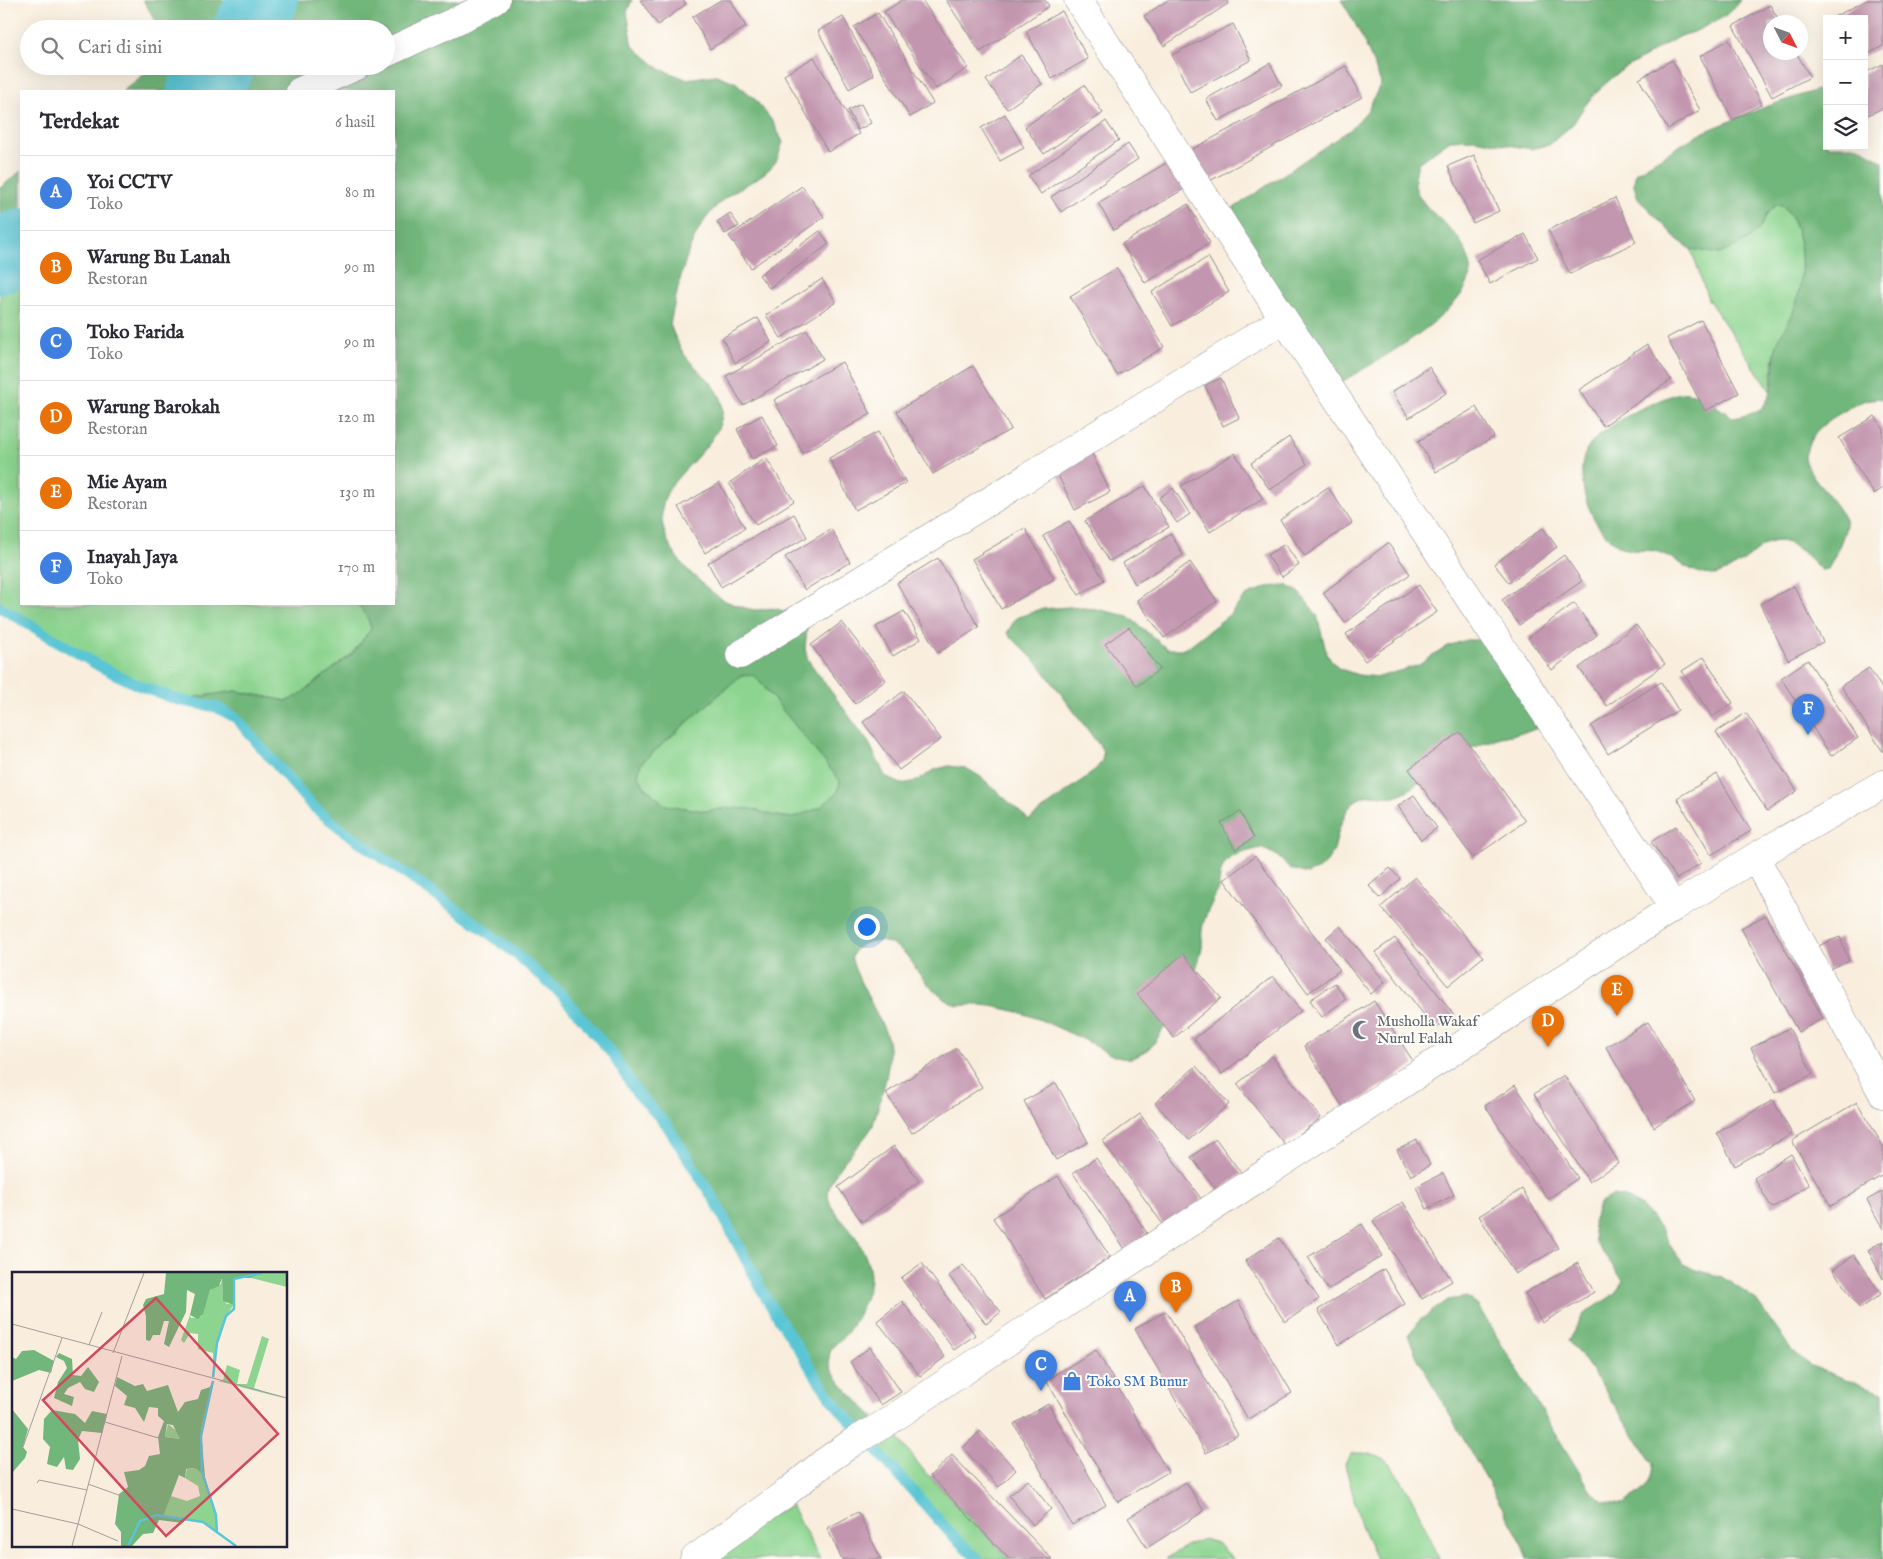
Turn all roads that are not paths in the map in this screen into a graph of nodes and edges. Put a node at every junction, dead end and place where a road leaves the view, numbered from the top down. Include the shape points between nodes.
1 (496, 0) edge
2 (1078, 0) edge
3 (395, 49) edge
4 (336, 75) edge
5 (302, 90) edge
6 (1284, 319) junction
7 (740, 655) dead end
8 (1883, 784) edge
9 (1755, 857) junction
10 (1674, 907) junction
11 (1883, 1094) edge
12 (694, 1559) edge

1 - 3 street
2 - 6 street
4 - 5 street
6 - 7 street
6 - 10 street
8 - 9 street
9 - 10 street
9 - 11 street
10 - 12 street via 853,1442

